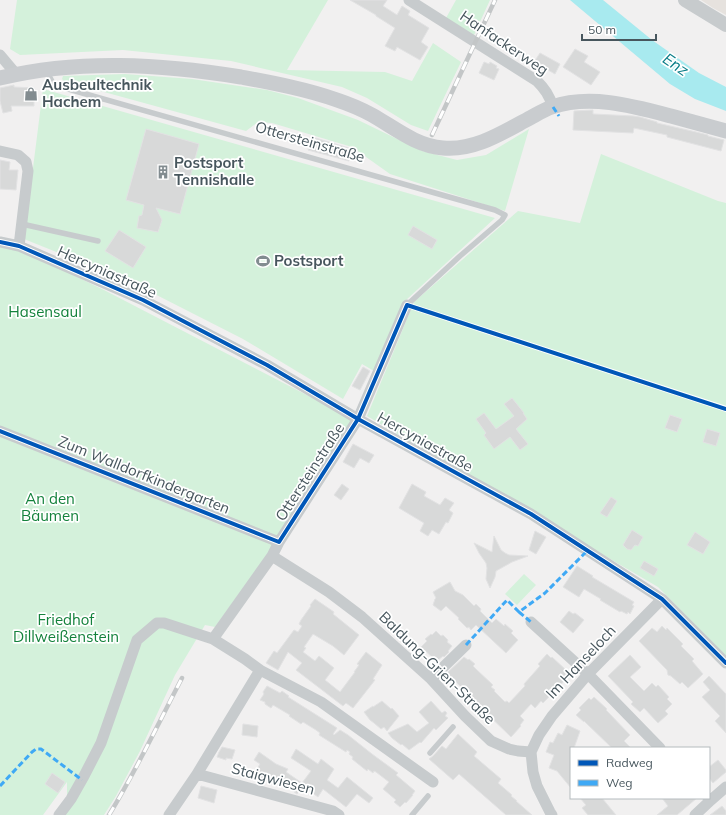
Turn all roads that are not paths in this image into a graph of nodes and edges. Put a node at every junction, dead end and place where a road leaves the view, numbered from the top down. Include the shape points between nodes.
1 (409, 0) edge
2 (685, 0) edge
3 (726, 25) edge
4 (0, 55) edge
5 (45, 69) junction
6 (16, 74) junction
7 (0, 78) edge
8 (553, 106) junction
9 (726, 131) edge
10 (0, 152) edge
11 (22, 224) junction
12 (98, 241) dead end
13 (0, 242) edge
14 (19, 246) junction
15 (407, 305) joint
16 (358, 419) junction
17 (0, 431) edge
18 (279, 542) junction
19 (272, 556) junction
20 (662, 598) junction
21 (531, 622) dead end
22 (213, 639) junction
23 (466, 645) dead end
24 (726, 663) edge
25 (260, 670) junction
26 (588, 674) junction
27 (431, 679) junction
28 (453, 727) dead end
29 (659, 747) edge
30 (531, 752) junction
31 (430, 753) dead end
32 (197, 774) junction
33 (433, 782) dead end
34 (726, 787) edge
35 (428, 796) dead end
36 (710, 799) edge
37 (59, 815) edge
38 (169, 815) edge
39 (339, 815) edge
40 (412, 815) edge
41 (552, 815) edge
42 (695, 815) edge

1 - 8 street, Hanfackerweg via 537,81 544,88
2 - 3 street
4 - 6 street
5 - 6 main road
5 - 8 main road via 98,65 147,66 258,80 328,96 372,116 412,139 428,146 446,149 462,148 482,142
5 - 15 lane, Ottersteinstraße via 54,85 505,215
6 - 7 main road
8 - 9 main road via 576,102 606,102 652,111
10 - 11 street via 18,155 26,162 28,171
11 - 12 lane
11 - 14 street
13 - 14 street, Hercyniastraße
14 - 16 street, Hercyniastraße via 143,300 267,366
15 - 16 street, Ottersteinstraße
16 - 18 street, Ottersteinstraße
16 - 20 street, Hercyniastraße via 531,514
17 - 18 street, Zum Walldorfkindergarten
18 - 19 street, Ottersteinstraße
19 - 22 street, Ottersteinstraße
19 - 27 street, Baldung-Grien-Straße via 329,592 362,617
20 - 24 street, Hercyniastraße
20 - 26 street, Im Hanseloch
21 - 26 street
22 - 25 street
22 - 37 street via 164,622 157,623 137,640 101,743
23 - 27 street
25 - 32 street
25 - 33 street via 321,702
26 - 29 street
26 - 30 street, Im Hanseloch via 538,735
27 - 30 street, Baldung-Grien-Straße via 491,741 509,749
28 - 31 lane
30 - 41 street via 537,786
32 - 38 street
32 - 39 street, Staigwiesen via 326,809
34 - 36 street
35 - 40 lane
36 - 42 street

